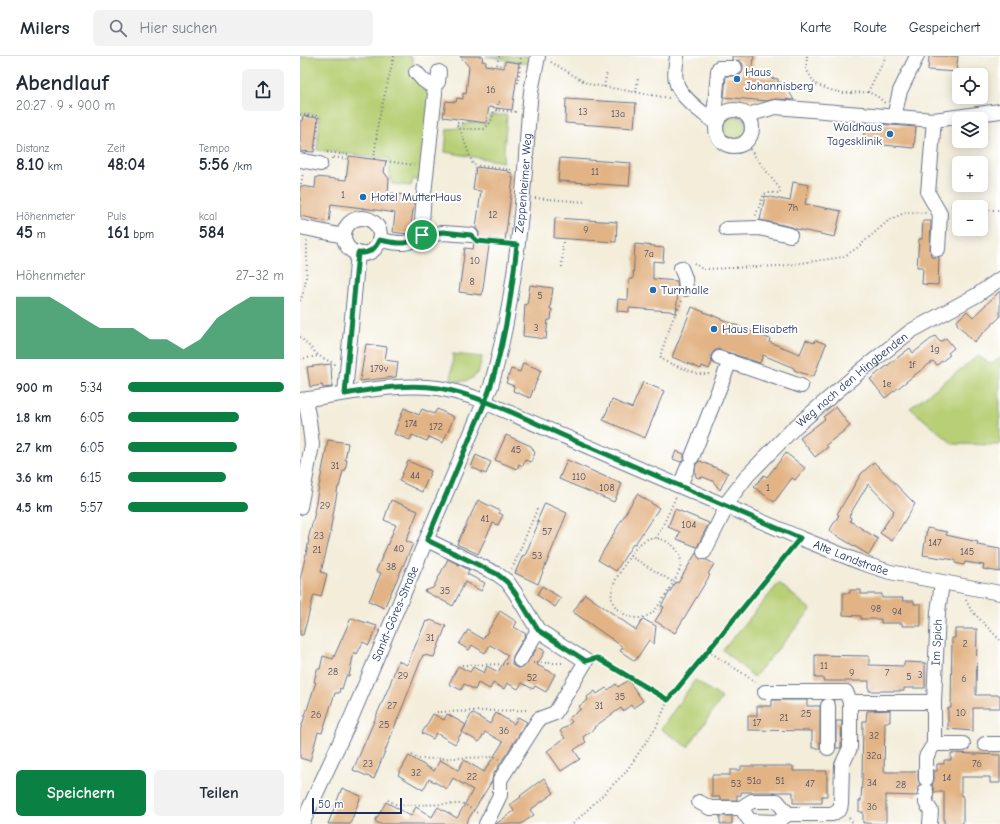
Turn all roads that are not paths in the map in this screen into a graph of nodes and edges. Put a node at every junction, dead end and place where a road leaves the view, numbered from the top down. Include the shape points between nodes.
1 (538, 56) edge
2 (676, 56) edge
3 (917, 56) edge
4 (735, 68) dead end
5 (416, 72) dead end
6 (439, 72) dead end
7 (434, 87) junction
8 (1000, 111) edge
9 (748, 115) junction
10 (894, 117) junction
11 (934, 120) junction
12 (714, 121) junction
13 (300, 160) edge
14 (325, 163) road end
15 (303, 227) edge
16 (726, 229) dead end
17 (790, 234) dead end
18 (422, 235) junction
19 (471, 235) road end
20 (344, 236) junction
21 (379, 240) junction
22 (938, 250) dead end
23 (358, 253) junction
24 (687, 265) road end
25 (1000, 279) edge
26 (686, 288) road end
27 (801, 386) dead end
28 (345, 394) junction
29 (302, 400) edge
30 (485, 402) junction
31 (680, 486) junction
32 (726, 506) junction
33 (300, 507) edge
34 (427, 540) junction
35 (704, 552) dead end
36 (942, 583) junction
37 (1000, 593) edge
38 (538, 630) junction
39 (520, 660) dead end
40 (765, 692) dead end
41 (850, 702) junction
42 (934, 702) junction
43 (850, 717) junction
44 (934, 744) junction
45 (964, 744) dead end
46 (986, 744) dead end
47 (1000, 744) edge
48 (828, 748) dead end
49 (699, 802) dead end
50 (741, 808) junction
51 (788, 814) junction
52 (487, 822) edge
53 (302, 824) edge
54 (930, 824) edge

1 - 30 street, Zeppenheimer Weg via 531,92 522,198 507,318
2 - 12 street via 676,83 689,101
3 - 10 street via 900,91
4 - 12 street via 719,68
5 - 7 street
6 - 7 street via 438,82
7 - 18 street via 436,93
8 - 11 street
9 - 10 street via 775,107
9 - 12 street via 738,109 727,110
9 - 12 street via 753,131 745,143 737,146 721,140
10 - 11 street
11 - 22 street via 928,193 940,214
13 - 14 street
15 - 20 street
16 - 17 street via 759,228
18 - 19 street via 443,232
18 - 21 street via 406,244
20 - 21 street via 350,222 364,213 375,224
20 - 23 street via 348,247
21 - 23 street via 369,252
23 - 28 street
24 - 26 street
25 - 32 street, Weg nach den Hingbenden via 911,332 862,369 795,427 748,475
27 - 31 street via 724,359 724,377
28 - 29 street, Alte Landstraße
28 - 30 street, Alte Landstraße via 378,389 424,387 462,394
29 - 33 street via 309,420 312,445
30 - 31 street, Alte Landstraße
30 - 34 street, Sankt-Göres-Straße
31 - 32 street, Alte Landstraße
32 - 35 street, Weg nach den Hingbenden
32 - 36 street, Alte Landstraße via 862,563
34 - 38 street via 497,574 507,582
34 - 53 street, Sankt-Göres-Straße via 352,716
36 - 37 street, Alte Landstraße
36 - 42 street, Im Spich via 938,612
38 - 39 street
38 - 52 street via 586,661 555,713 539,719 500,780 500,795
40 - 41 street via 846,692
41 - 42 street
41 - 43 street
42 - 44 street, Im Spich
43 - 48 street via 828,711
43 - 51 street via 850,748 842,765 840,809 832,814
44 - 45 street
44 - 54 street, Im Spich via 926,757 926,803 931,811
46 - 47 street
49 - 50 street via 710,808
50 - 51 street via 752,801 777,801
50 - 51 street via 750,821 777,822

